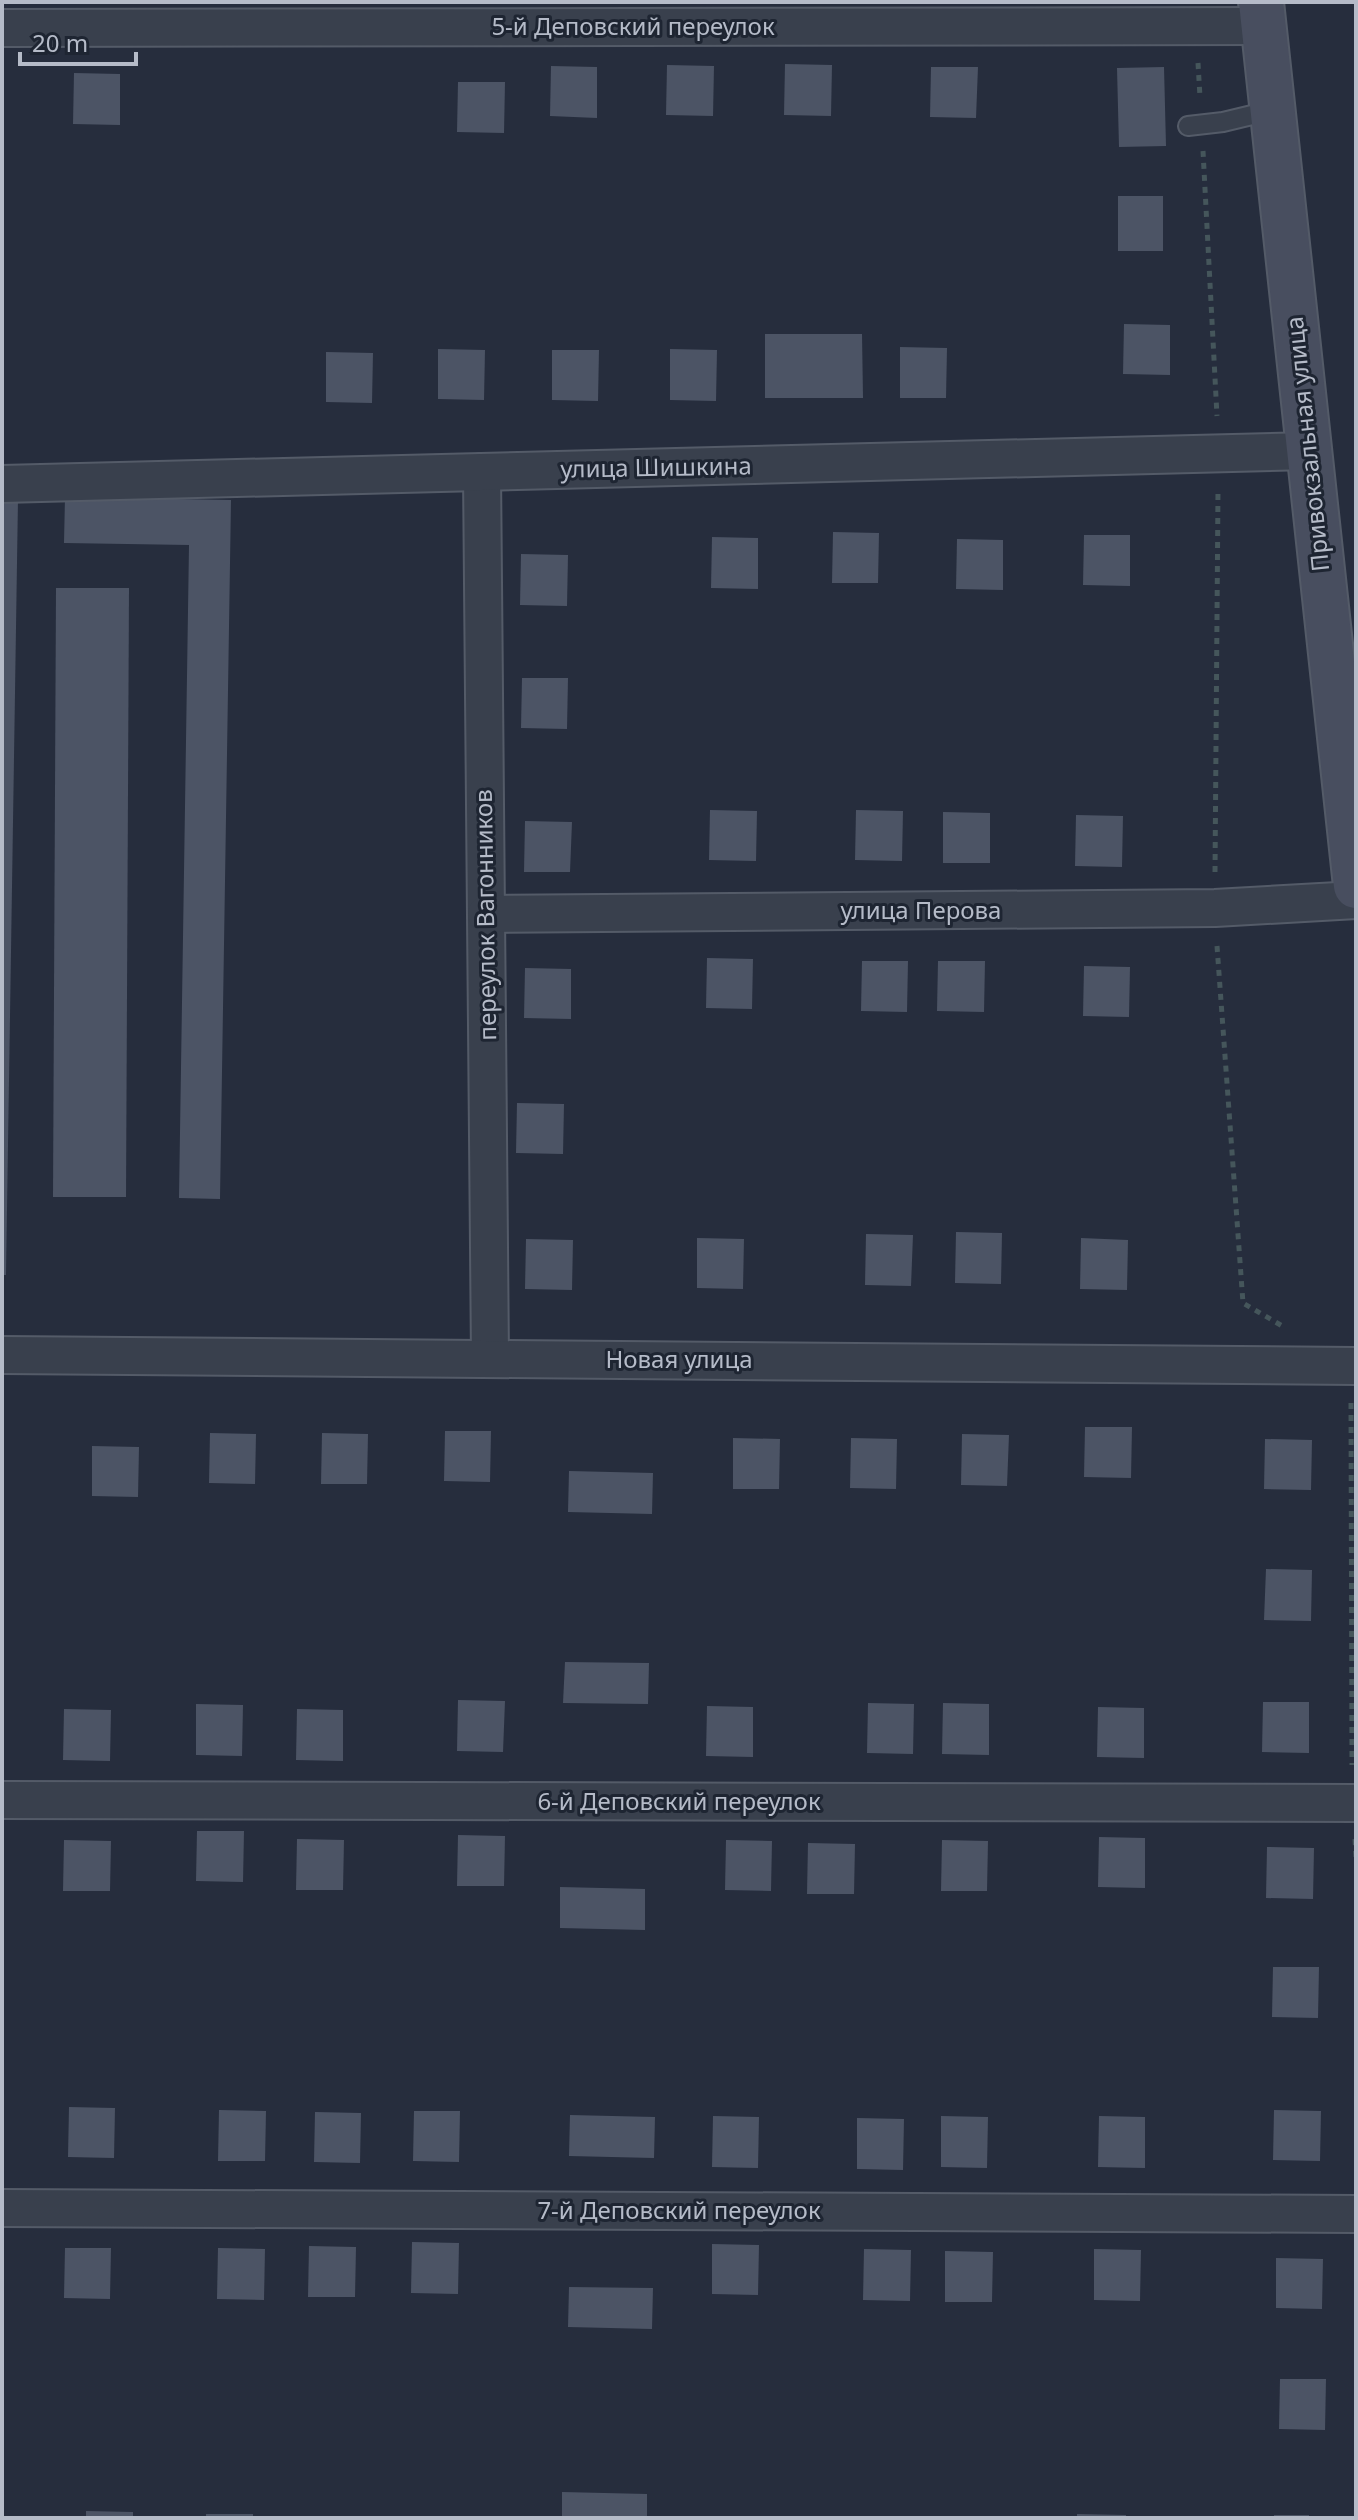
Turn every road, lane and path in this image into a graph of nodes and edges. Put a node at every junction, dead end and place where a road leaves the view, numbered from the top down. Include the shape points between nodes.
1 (1262, 14) edge
2 (2, 28) edge
3 (1273, 110) junction
4 (1188, 126) dead end
5 (1309, 451) junction
6 (482, 472) junction
7 (2, 484) edge
8 (1356, 886) edge
9 (1356, 900) edge
10 (486, 914) junction
11 (2, 1355) edge
12 (490, 1358) junction
13 (1356, 1366) edge
14 (2, 1800) edge
15 (1356, 1803) edge
16 (2, 2208) edge
17 (1356, 2214) edge

1 - 2 street, 5-й Деповский переулок
1 - 3 street, Привокзальная улица
3 - 4 lane
3 - 5 street, Привокзальная улица
5 - 6 street, улица Шишкина
5 - 8 street, Привокзальная улица
6 - 7 street, улица Шишкина
6 - 10 street, переулок Вагонников
9 - 10 street, улица Перова via 1215,908
10 - 12 street, переулок Вагонников
11 - 12 street, Новая улица
12 - 13 street, Новая улица
14 - 15 street, 6-й Деповский переулок
16 - 17 street, 7-й Деповский переулок

